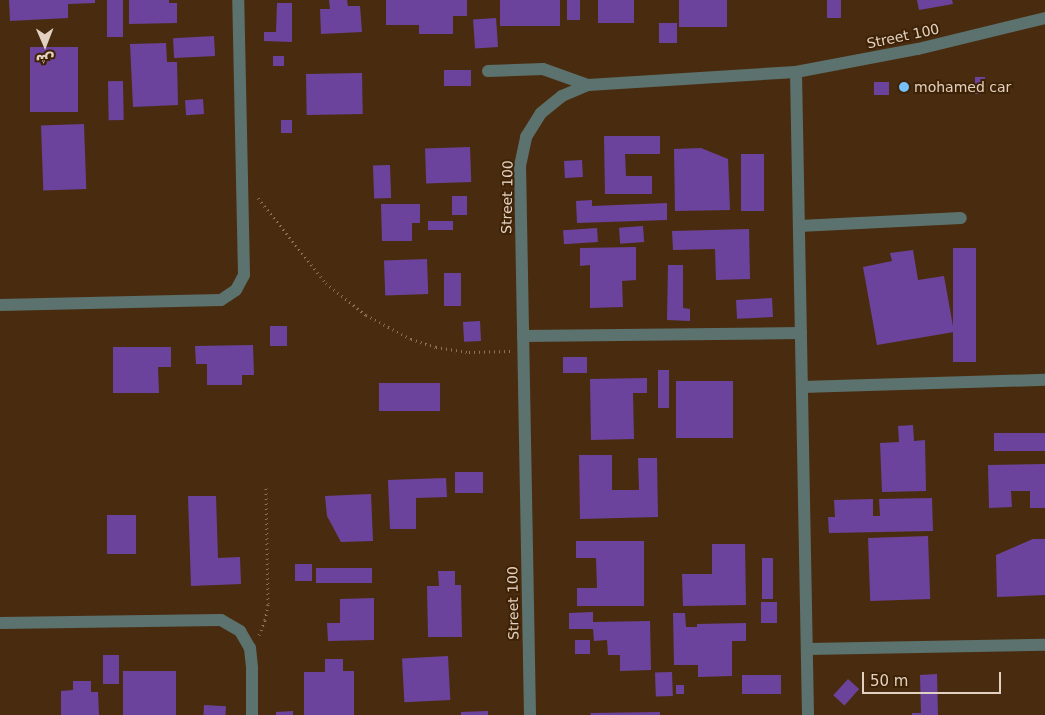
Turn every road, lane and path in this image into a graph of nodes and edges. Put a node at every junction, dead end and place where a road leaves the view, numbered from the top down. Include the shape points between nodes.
1 (238, 0) edge
2 (1045, 18) edge
3 (488, 71) dead end
4 (796, 72) junction
5 (588, 85) junction
6 (242, 179) junction
7 (961, 218) dead end
8 (799, 226) junction
9 (0, 305) edge
10 (801, 333) junction
11 (522, 336) junction
12 (523, 351) junction
13 (1045, 380) edge
14 (802, 387) junction
15 (266, 487) dead end
16 (0, 623) edge
17 (1045, 644) edge
18 (250, 648) junction
19 (807, 649) junction
20 (252, 715) edge
21 (530, 715) edge
22 (808, 715) edge

1 - 6 street
2 - 4 street, Street 100 via 918,49
3 - 5 street via 543,69
4 - 5 street, Street 100
4 - 8 street
5 - 11 street, Street 100 via 562,96 540,114 526,137 520,166
6 - 9 street via 244,275 236,290 221,300
6 - 12 path via 326,283 366,315 411,339 450,350
7 - 8 street
8 - 10 street
10 - 11 street
10 - 14 street
11 - 12 street, Street 100
12 - 21 street, Street 100
13 - 14 street
14 - 19 street
15 - 18 path via 268,604 265,620
16 - 18 street via 221,620 240,631
17 - 19 street
18 - 20 street
19 - 22 street

